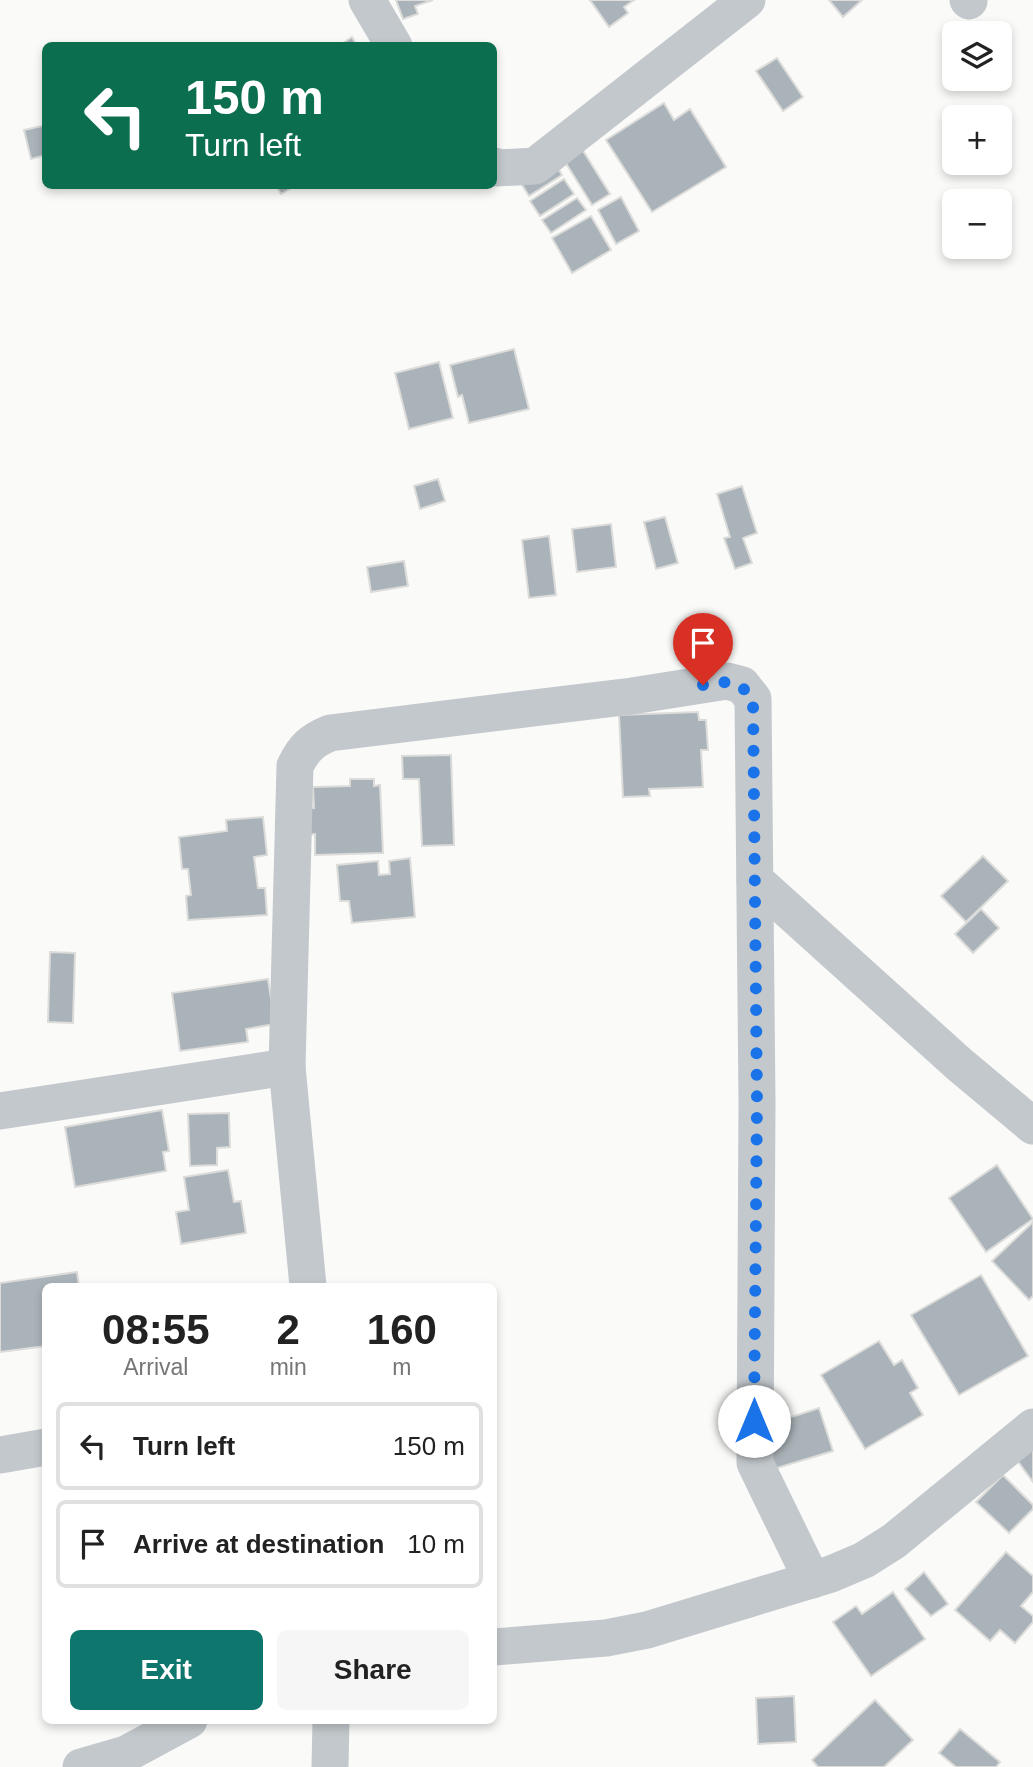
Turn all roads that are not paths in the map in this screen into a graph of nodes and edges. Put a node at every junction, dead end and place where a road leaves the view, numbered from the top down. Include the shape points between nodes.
1 (367, 0) edge
2 (747, 0) edge
3 (392, 42) edge
4 (497, 168) edge
5 (755, 880) junction
6 (287, 1067) junction
7 (0, 1111) edge
8 (1033, 1126) edge
9 (308, 1283) edge
10 (1033, 1427) edge
11 (42, 1448) edge
12 (0, 1455) edge
13 (812, 1580) junction
14 (497, 1647) edge
15 (182, 1724) edge
16 (331, 1724) edge
17 (81, 1767) edge
18 (330, 1767) edge

1 - 3 street
2 - 4 street via 535,166
5 - 6 street via 753,699 742,685 727,681 330,733 305,748 295,766
5 - 8 street
5 - 13 street via 755,1463
6 - 7 street
6 - 9 street
10 - 13 street via 894,1541 864,1560
11 - 12 street
13 - 14 street via 647,1630
15 - 17 street via 126,1754
16 - 18 street

